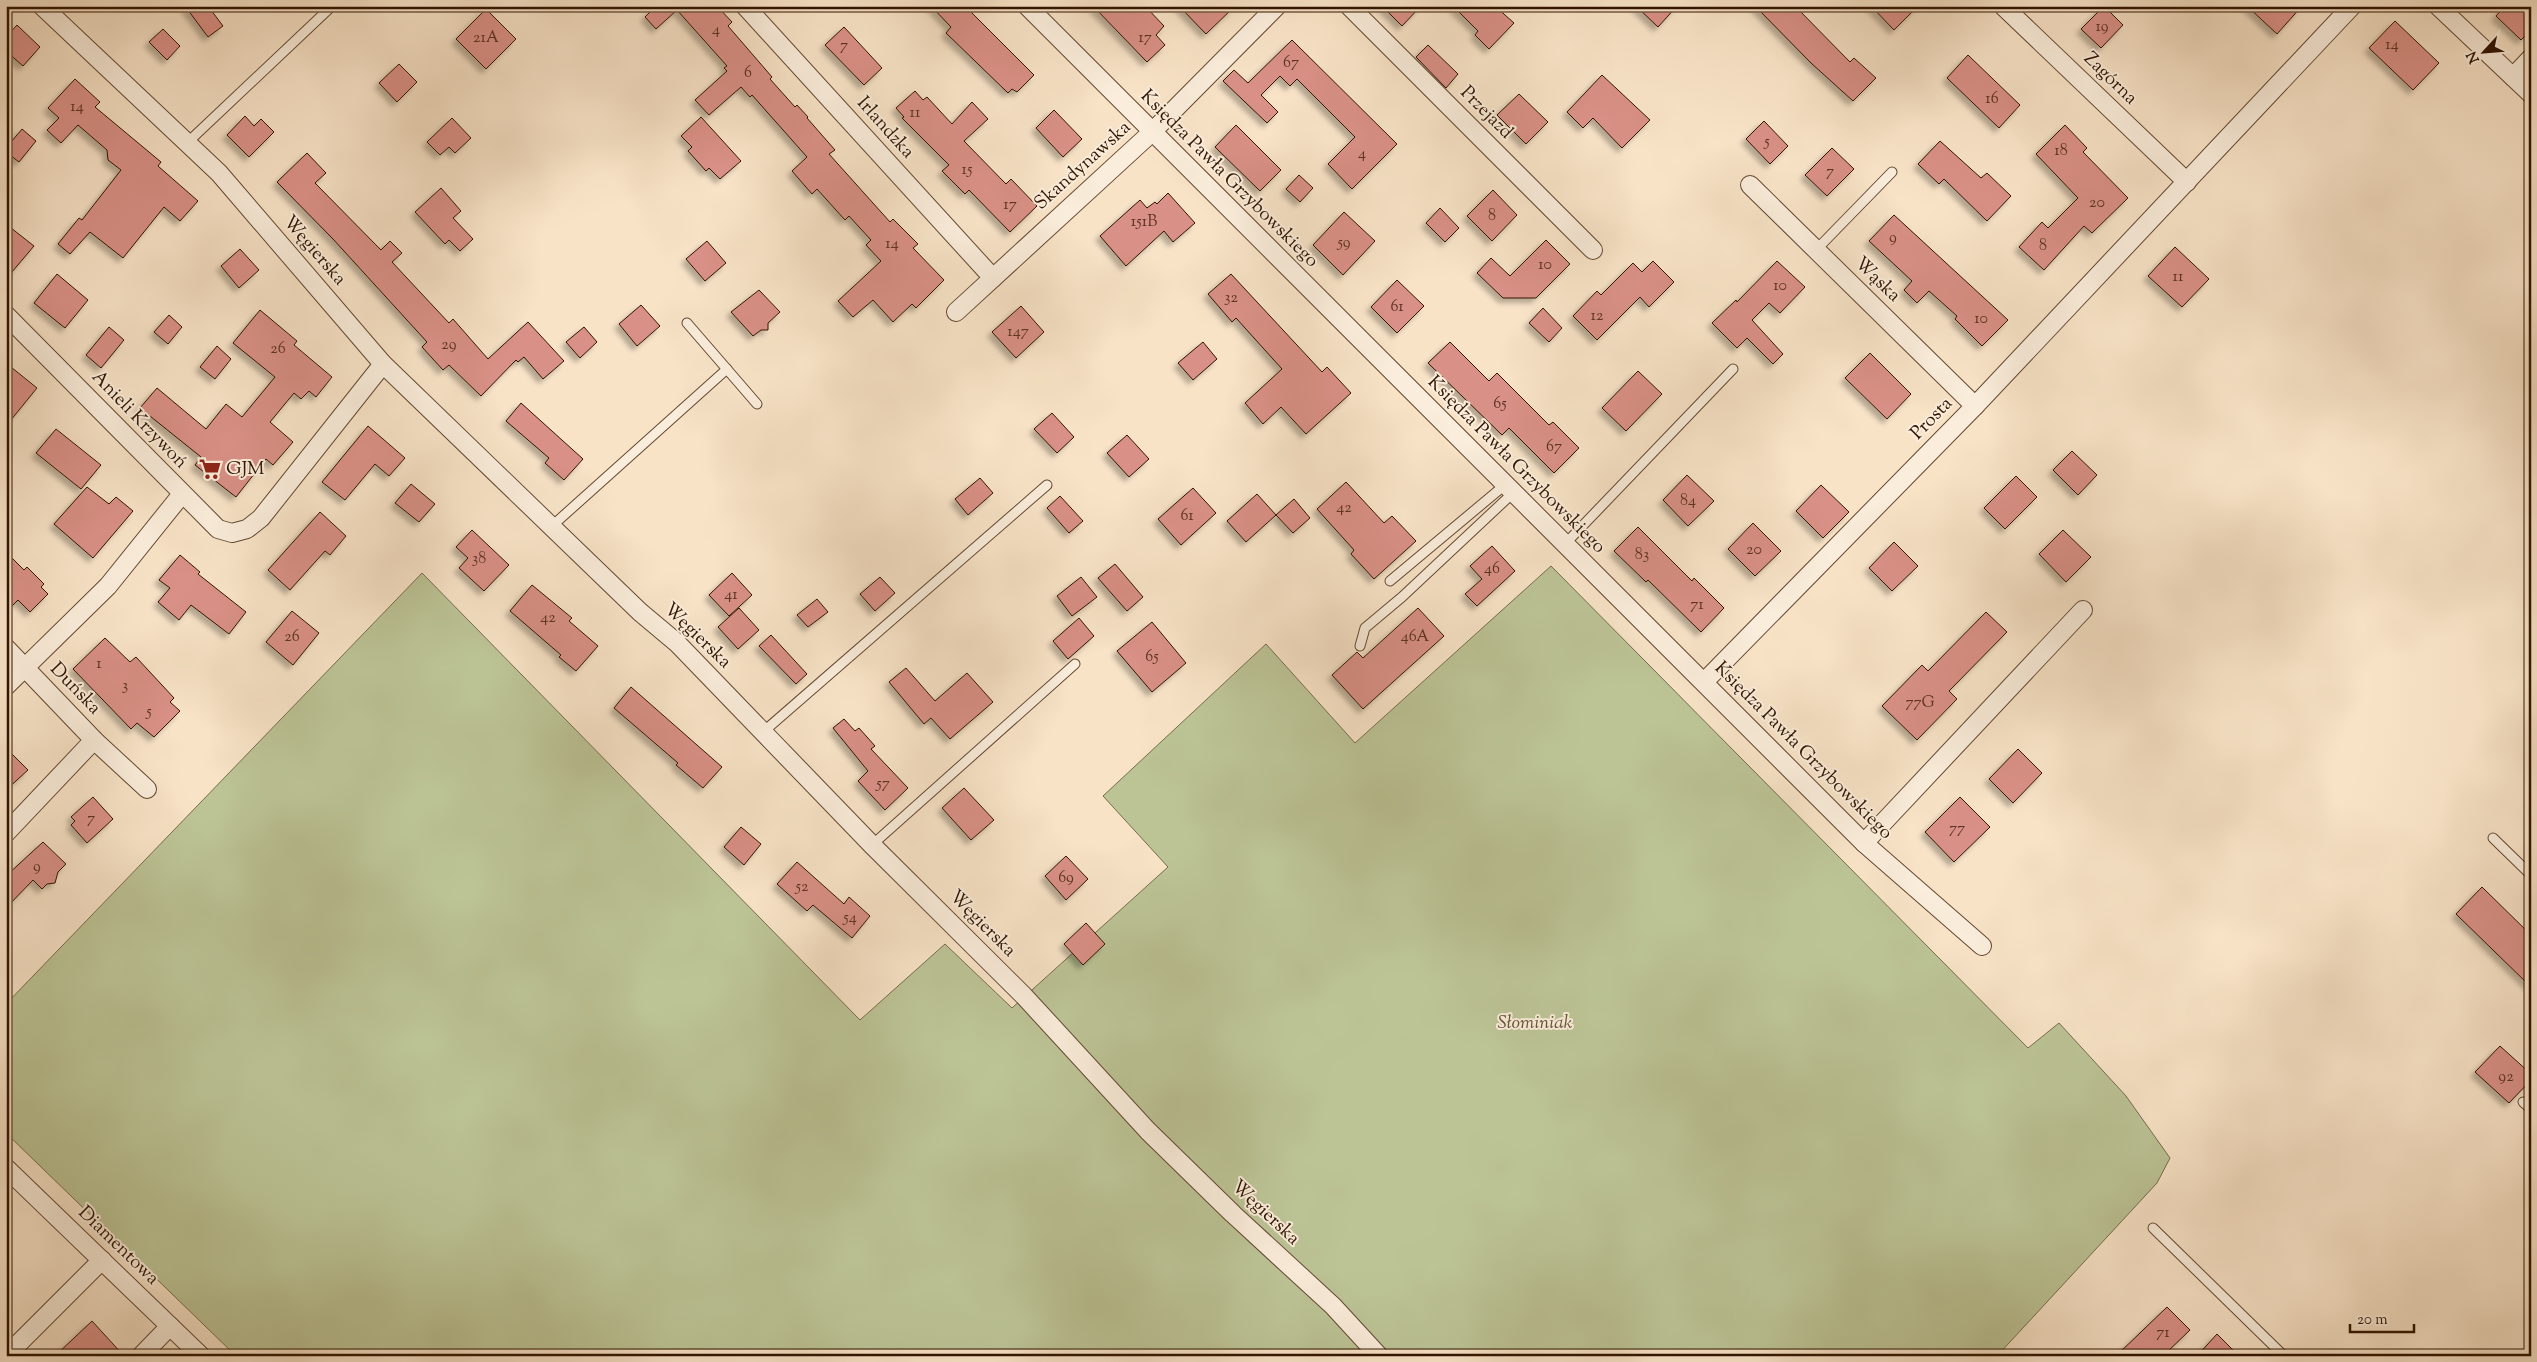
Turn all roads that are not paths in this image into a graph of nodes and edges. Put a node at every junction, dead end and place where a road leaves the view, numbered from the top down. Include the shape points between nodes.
1 (42, 6) edge
2 (332, 6) edge
3 (745, 6) edge
4 (1027, 6) edge
5 (1278, 6) edge
6 (1349, 6) edge
7 (2003, 6) edge
8 (2352, 6) edge
9 (2438, 6) edge
10 (2531, 58) edge
11 (2513, 77) junction
12 (2531, 94) edge
13 (1151, 133) junction
14 (187, 143) junction
15 (1892, 172) dead end
16 (2187, 182) junction
17 (1750, 185) dead end
18 (1593, 250) dead end
19 (1816, 250) junction
20 (993, 278) junction
21 (956, 312) dead end
22 (6, 315) edge
23 (687, 323) dead end
24 (383, 364) junction
25 (727, 369) junction
26 (1733, 369) dead end
27 (757, 404) dead end
28 (1975, 406) junction
29 (1047, 485) dead end
30 (1510, 488) junction
31 (182, 494) junction
32 (552, 526) junction
33 (1566, 544) junction
34 (1390, 580) dead end
35 (2083, 610) dead end
36 (1360, 646) dead end
37 (6, 648) edge
38 (1075, 664) dead end
39 (26, 668) junction
40 (1704, 682) junction
41 (6, 686) edge
42 (763, 732) junction
43 (94, 740) junction
44 (147, 789) dead end
45 (6, 833) edge
46 (2493, 838) dead end
47 (1864, 843) junction
48 (872, 845) junction
49 (2531, 875) edge
50 (1982, 946) dead end
51 (2523, 1102) dead end
52 (2531, 1110) edge
53 (6, 1168) edge
54 (2153, 1228) dead end
55 (102, 1260) junction
56 (170, 1326) junction
57 (6, 1356) edge
58 (142, 1356) edge
59 (201, 1356) edge
60 (1379, 1356) edge
61 (2284, 1356) edge

1 - 14 street, Węgierska
2 - 14 lane
3 - 20 street, Irlandzka
4 - 13 street, Księdza Pawła Grzybowskiego
5 - 13 street, Skandynawska
6 - 18 street, Przejazd
7 - 16 street, Zagórna
8 - 16 street, Prosta
9 - 11 street
10 - 11 street
11 - 12 street
13 - 20 street, Skandynawska
13 - 30 street, Księdza Pawła Grzybowskiego
14 - 24 street, Węgierska via 219,173
15 - 19 lane
16 - 28 street, Prosta
17 - 19 street, Wąska
19 - 28 street, Wąska
20 - 21 street, Skandynawska
22 - 31 street, Anieli Krzywoń
23 - 25 lane
24 - 31 street, Anieli Krzywoń via 261,518 247,529 232,533 218,529
24 - 32 street, Węgierska
25 - 27 lane
25 - 32 lane
26 - 33 lane
28 - 40 street, Prosta
29 - 42 lane
30 - 33 street, Księdza Pawła Grzybowskiego
30 - 34 lane
30 - 36 lane via 1402,597 1365,628
31 - 39 street via 108,586
32 - 42 street, Węgierska via 676,643
33 - 40 street, Księdza Pawła Grzybowskiego
35 - 47 street
37 - 39 street, Duńska
38 - 48 lane
39 - 41 street
39 - 43 street, Duńska
40 - 47 street, Księdza Pawła Grzybowskiego
42 - 48 street, Węgierska
43 - 44 street, Duńska
43 - 45 street, Duńska
46 - 49 lane
47 - 50 street, Księdza Pawła Grzybowskiego
48 - 60 street, Węgierska via 1024,996 1148,1131 1333,1306
51 - 52 lane
53 - 55 street, Diamentowa
54 - 61 lane
55 - 56 street, Diamentowa
55 - 57 street
56 - 58 street
56 - 59 street, Diamentowa

